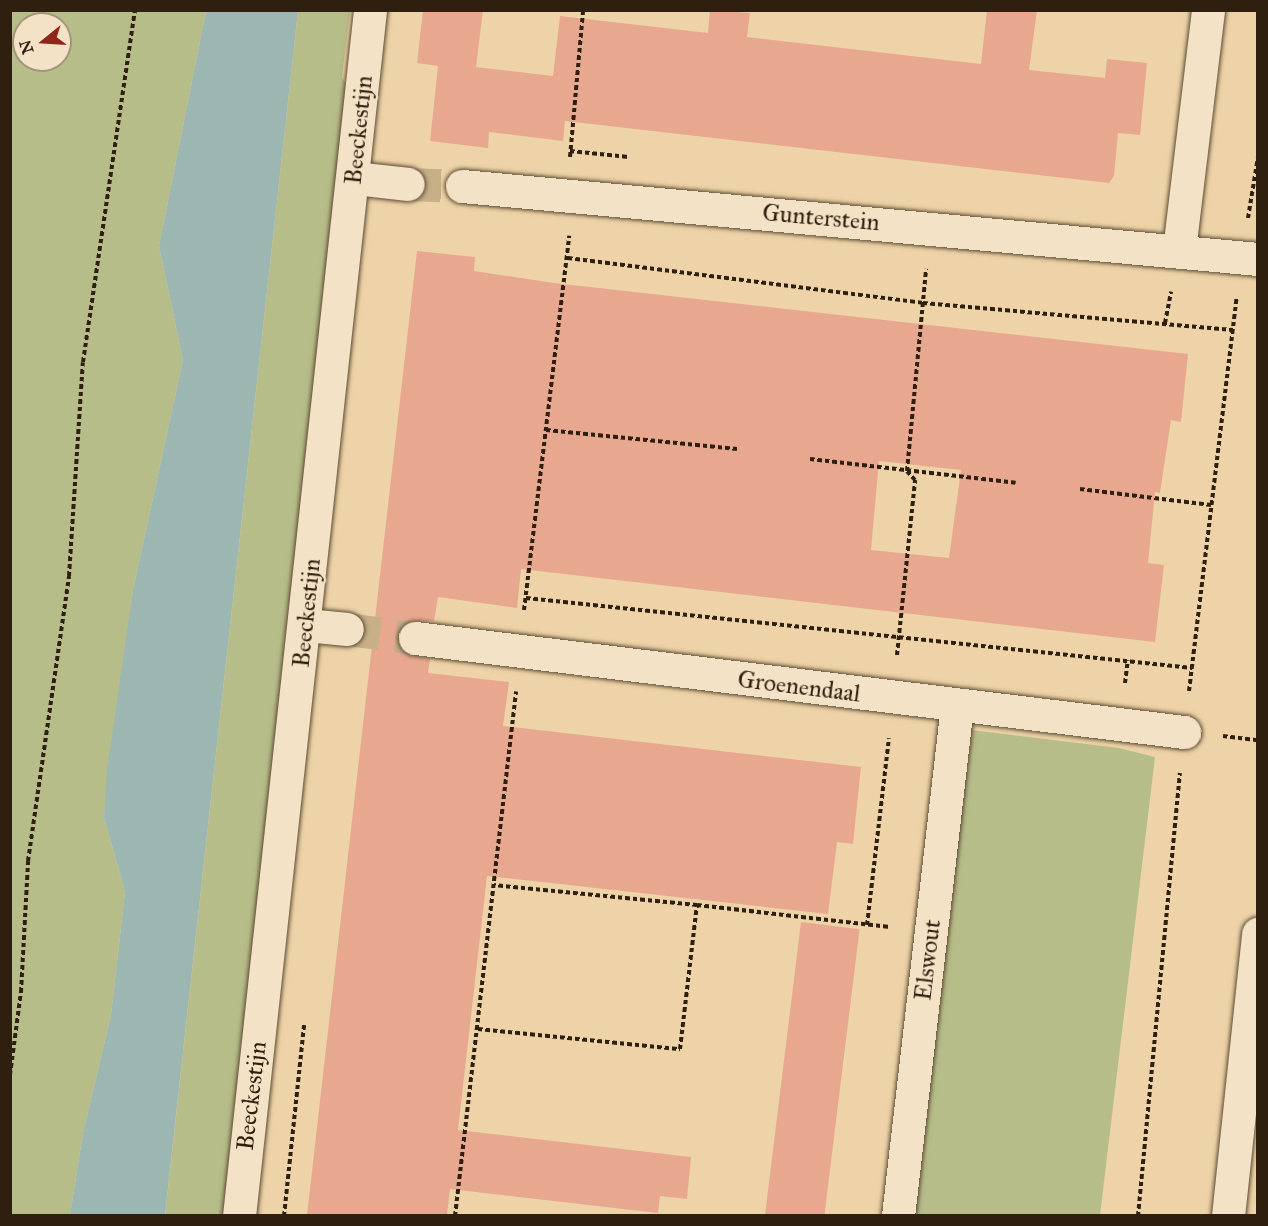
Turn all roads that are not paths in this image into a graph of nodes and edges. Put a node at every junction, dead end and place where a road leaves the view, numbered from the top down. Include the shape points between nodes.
1 (370, 10) edge
2 (1208, 10) edge
3 (354, 178) junction
4 (408, 184) tunnel mouth
5 (462, 186) tunnel mouth
6 (1179, 250) junction
7 (1250, 258) edge
8 (306, 624) junction
9 (347, 629) tunnel mouth
10 (415, 638) tunnel mouth
11 (957, 705) junction
12 (1184, 732) dead end
13 (1257, 934) edge
14 (239, 1215) edge
15 (898, 1215) edge
16 (1228, 1215) edge

1 - 3 street, Beeckestijn
2 - 6 street
3 - 4 street
3 - 8 street, Beeckestijn
5 - 6 street, Gunterstein
6 - 7 street, Gunterstein
8 - 9 street
8 - 14 street, Beeckestijn
10 - 11 street, Groenendaal
11 - 12 street, Groenendaal
11 - 15 street, Elswout
13 - 16 street

